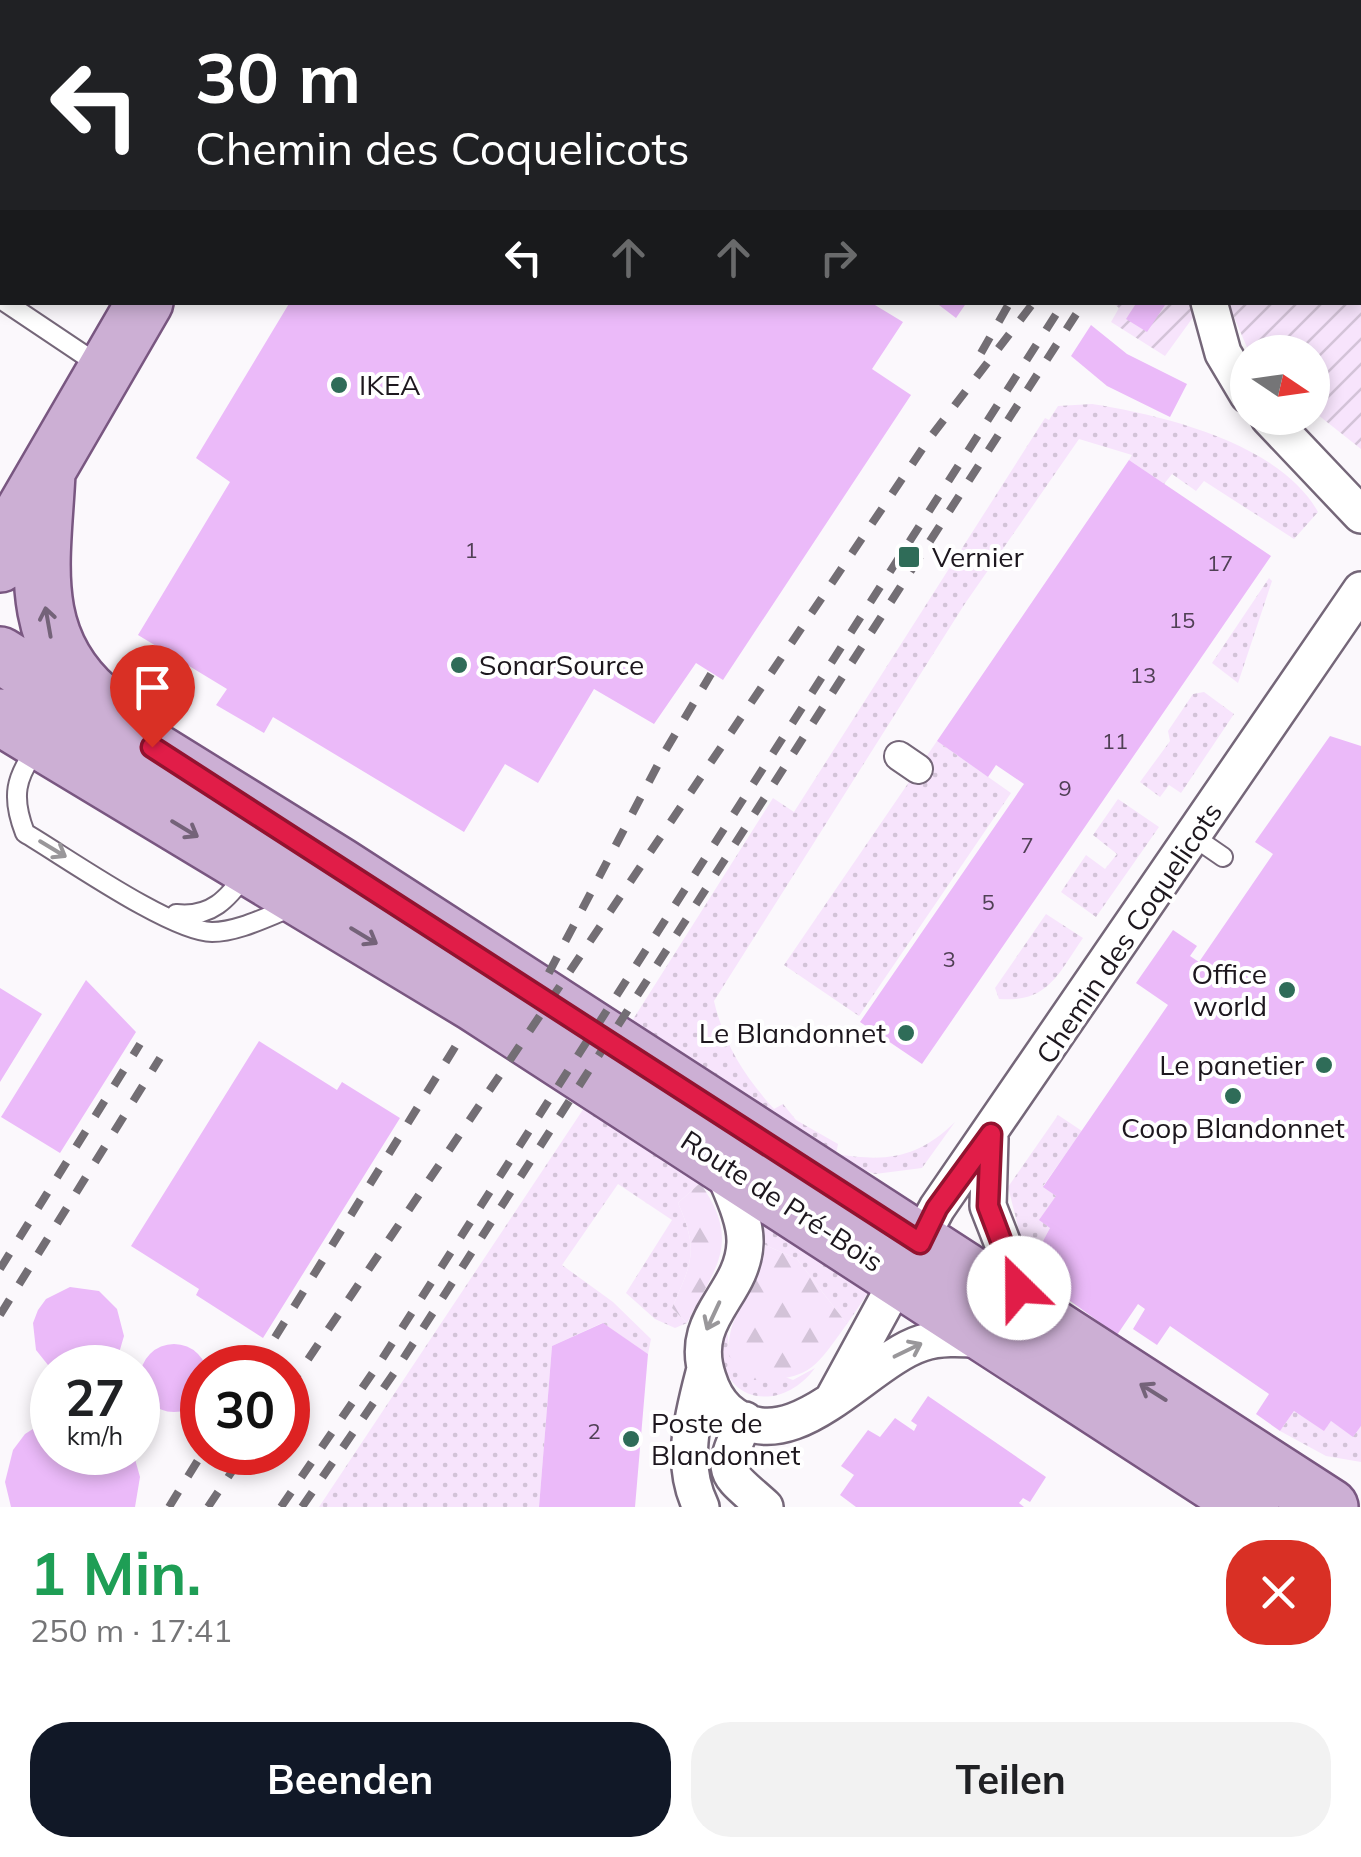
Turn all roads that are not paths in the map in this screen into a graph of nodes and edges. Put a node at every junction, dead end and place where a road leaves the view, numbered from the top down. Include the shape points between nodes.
1 (8, 305) edge
2 (143, 305) edge
3 (1210, 305) edge
4 (1230, 365) edge
5 (107, 370) junction
6 (1285, 435) edge
7 (47, 473) junction
8 (1361, 515) edge
9 (5, 543) edge
10 (1361, 590) edge
11 (0, 656) edge
12 (14, 733) edge
13 (152, 747) junction
14 (250, 868) junction
15 (307, 902) junction
16 (152, 908) junction
17 (991, 1134) junction
18 (719, 1160) junction
19 (911, 1261) junction
20 (1013, 1327) junction
21 (705, 1369) junction
22 (833, 1399) junction
23 (746, 1420) junction
24 (1361, 1488) edge
25 (1270, 1500) edge
26 (710, 1503) edge
27 (763, 1507) edge

1 - 5 lane
2 - 5 main road
3 - 4 street
5 - 7 main road
6 - 8 street
7 - 9 main road
13 -> 7 main road via 73,678 52,643 42,580
10 - 17 street, Chemin des Coquelicots via 1208,847
11 - 13 main road, Route de Pré-Bois
12 - 13 main road via 87,730
12 -> 14 main road, Route de Pré-Bois
12 -> 16 lane via 14,795 25,832
13 - 19 main road, Route de Pré-Bois
14 - 15 main road, Route de Pré-Bois
14 - 16 lane via 231,895 200,915
15 - 16 lane via 214,932
15 -> 18 main road, Route de Pré-Bois
17 - 19 street, Chemin des Coquelicots via 937,1208
17 - 20 street via 988,1206
18 - 19 main road, Route de Pré-Bois
18 -> 21 street via 745,1243 740,1267 709,1319
19 - 20 main road, Route de Pré-Bois
19 - 22 street, Chemin des Coquelicots
22 -> 20 street via 924,1342
20 - 25 main road, Route de Pré-Bois
21 - 23 street via 713,1394
21 - 26 street via 689,1479
22 - 23 street via 782,1425
23 - 27 street via 729,1470
24 - 25 main road
26 - 27 lane

